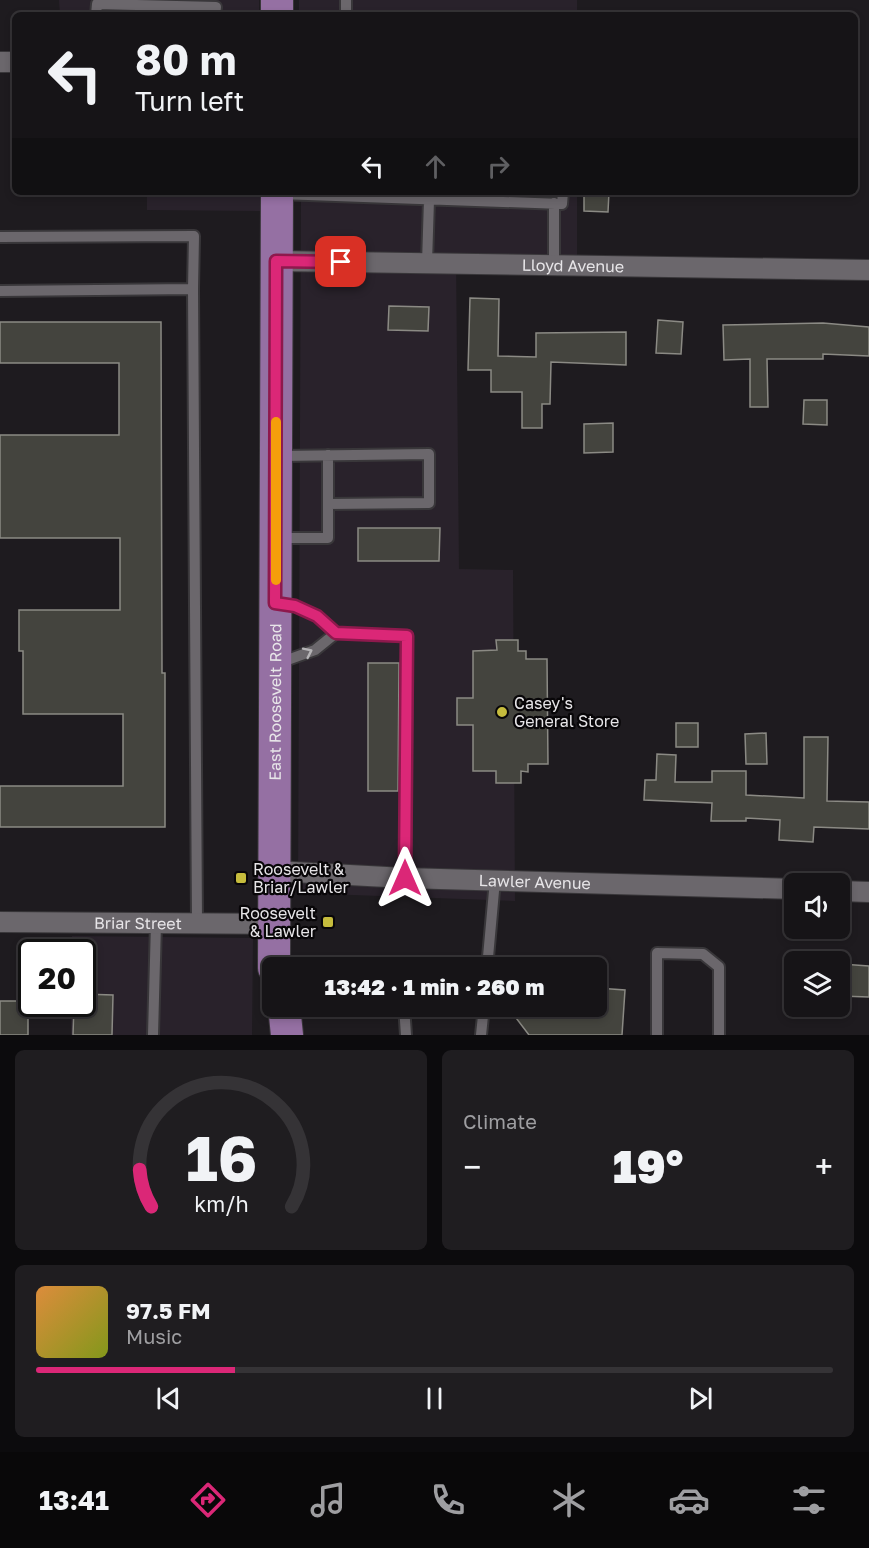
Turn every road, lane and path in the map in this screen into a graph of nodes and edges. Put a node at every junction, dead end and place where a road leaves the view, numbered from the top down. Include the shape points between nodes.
1 (96, 12) edge
2 (215, 12) edge
3 (277, 195) edge
4 (368, 195) edge
5 (562, 195) edge
6 (413, 196) edge
7 (429, 200) junction
8 (554, 203) junction
9 (0, 237) edge
10 (276, 261) junction
11 (427, 263) junction
12 (554, 265) junction
13 (869, 270) edge
14 (193, 289) junction
15 (0, 291) edge
16 (328, 455) junction
17 (276, 456) junction
18 (328, 504) junction
19 (276, 538) junction
20 (275, 603) junction
21 (336, 633) junction
22 (275, 663) junction
23 (275, 871) junction
24 (405, 878) junction
25 (495, 880) junction
26 (784, 889) edge
27 (850, 891) edge
28 (869, 891) edge
29 (0, 922) edge
30 (156, 923) junction
31 (197, 923) junction
32 (275, 924) junction
33 (274, 957) edge
34 (279, 957) edge
35 (488, 957) edge
36 (273, 1017) edge
37 (285, 1017) edge
38 (405, 1017) edge
39 (483, 1017) edge
40 (153, 1035) edge
41 (273, 1035) edge
42 (287, 1035) edge
43 (406, 1035) edge
44 (481, 1035) edge
45 (657, 1035) edge
46 (719, 1035) edge

1 - 2 lane via 97,4 216,7
3 - 10 main road, East Roosevelt Road
4 - 6 lane
5 - 8 lane via 562,204
6 - 7 lane
7 - 8 lane
7 - 11 lane
8 - 12 lane
9 - 14 lane via 194,236
10 - 11 street, Lloyd Avenue
10 - 17 main road, East Roosevelt Road
11 - 12 street, Lloyd Avenue
12 - 13 street, Lloyd Avenue
14 - 15 lane
14 - 31 lane
16 - 17 lane
16 - 18 lane
16 - 18 lane via 429,454 429,503
17 - 19 main road, East Roosevelt Road
18 - 19 lane via 328,538
19 - 20 main road, East Roosevelt Road
20 - 21 lane via 295,606 317,616
20 - 22 main road, East Roosevelt Road
22 -> 21 lane via 308,653
21 - 24 lane via 407,636
22 - 23 main road, East Roosevelt Road
23 - 24 street, Lawler Avenue
23 - 32 main road, East Roosevelt Road
24 - 25 street, Lawler Avenue
25 - 26 street, Lawler Avenue
25 - 35 lane
27 - 28 street
29 - 30 street, Briar Street
30 - 31 street, Briar Street
30 - 40 lane
31 - 32 street, Briar Street
32 - 33 main road, East Roosevelt Road
32 - 34 main road, East Roosevelt Road
36 - 41 main road
37 - 42 main road
38 - 43 lane
39 - 44 lane
45 - 46 lane via 657,953 703,954 719,967

